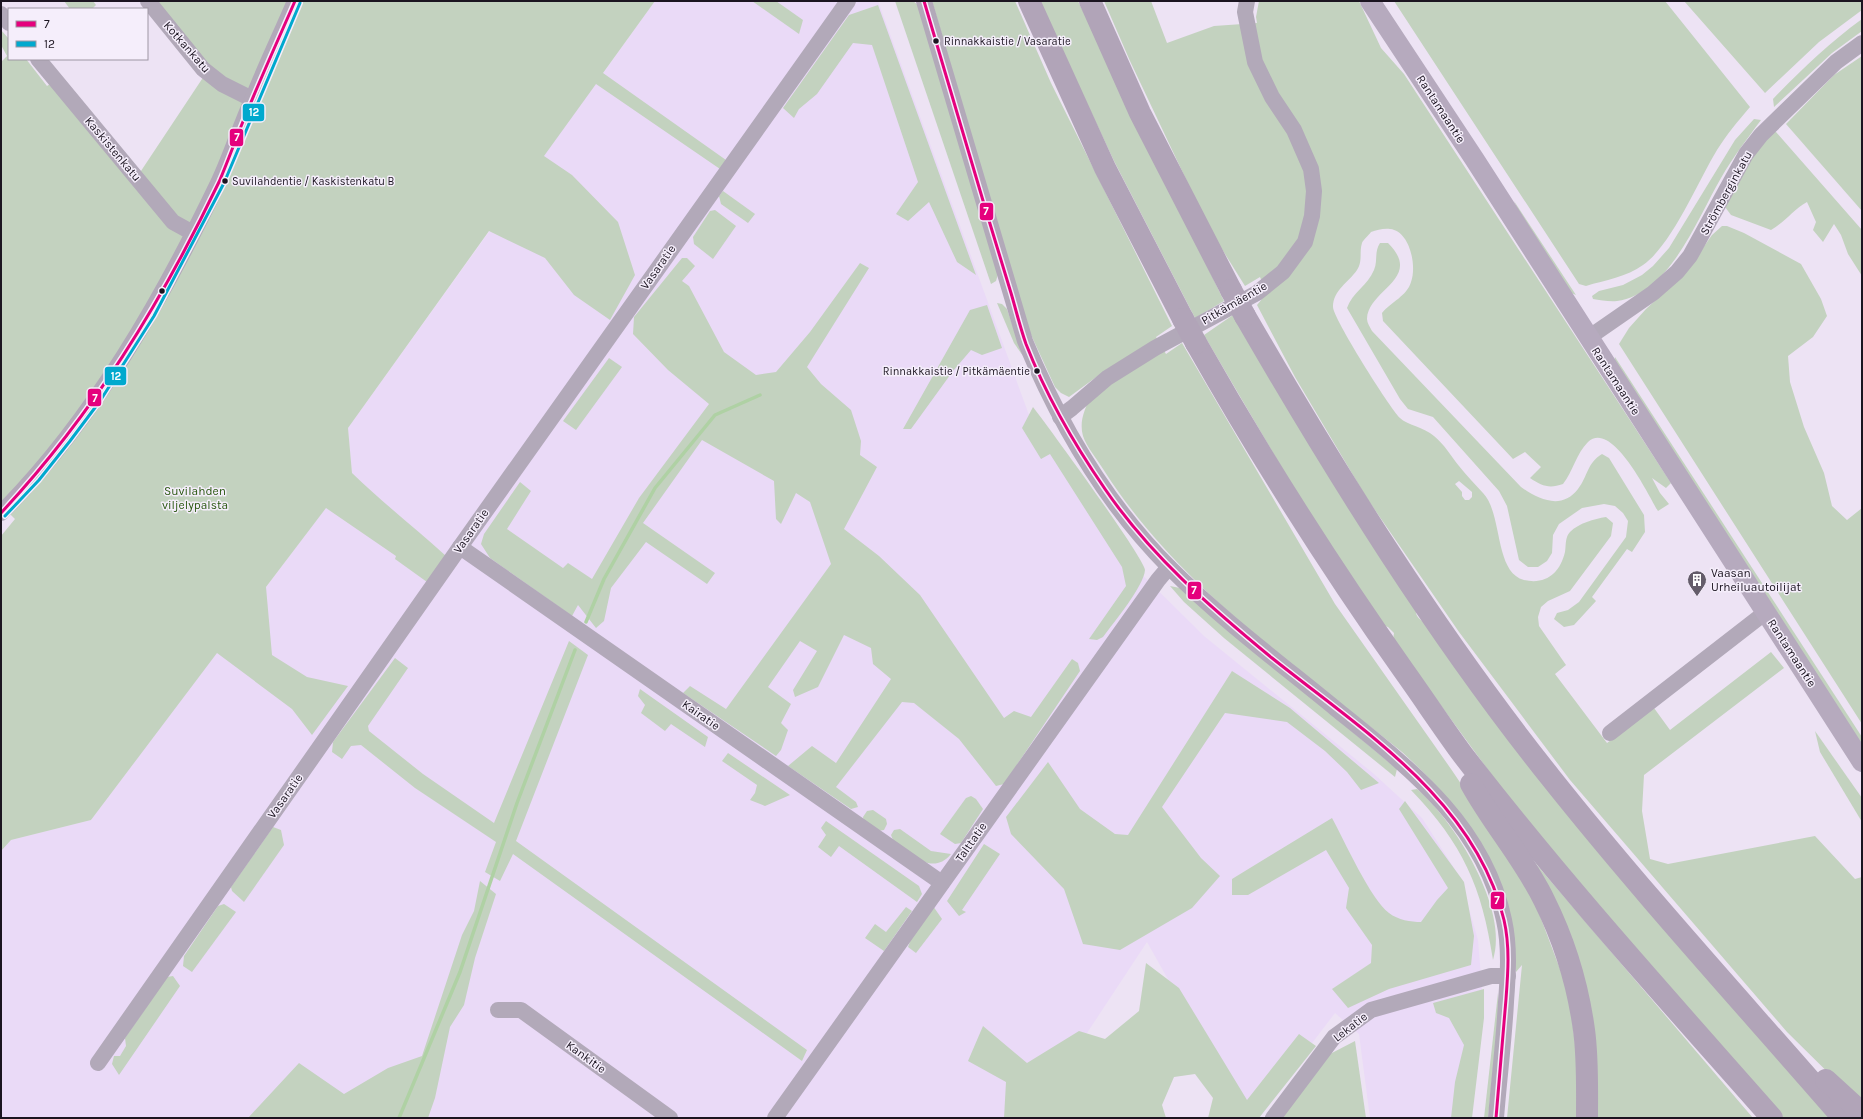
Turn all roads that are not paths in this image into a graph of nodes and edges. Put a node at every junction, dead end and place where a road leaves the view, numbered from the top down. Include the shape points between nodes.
1 (148, 1) edge
2 (295, 1) edge
3 (848, 1) edge
4 (924, 1) edge
5 (1029, 1) edge
6 (1090, 1) edge
7 (1247, 1) edge
8 (1370, 1) edge
9 (1, 14) edge
10 (8, 23) edge
11 (1862, 43) edge
12 (39, 60) edge
13 (252, 99) junction
14 (193, 233) junction
15 (1588, 338) junction
16 (1060, 416) junction
17 (1, 513) edge
18 (460, 546) junction
19 (1170, 567) junction
20 (1766, 612) junction
21 (1610, 733) dead end
22 (1463, 754) junction
23 (1862, 762) edge
24 (942, 883) junction
25 (1508, 976) junction
26 (498, 1010) dead end
27 (1789, 1055) junction
28 (98, 1063) dead end
29 (1862, 1113) edge
30 (670, 1118) edge
31 (775, 1118) edge
32 (1273, 1118) edge
33 (1496, 1118) edge
34 (1587, 1118) edge
35 (1772, 1118) edge
36 (1843, 1118) edge

1 - 13 street, Kotkankatu via 203,69 222,84
2 - 13 street
3 - 18 street, Vasaratie
4 - 16 street via 1025,341
5 - 22 highway, bridge via 1105,168 1183,319 1243,426 1298,516
6 - 27 highway, bridge via 1140,113 1245,316 1352,493 1461,657 1560,789 1646,893
7 - 16 street, Pitkämäentie via 1245,12 1255,62 1272,98 1294,130 1311,170 1314,191 1312,216 1305,242 1283,272 1257,293 1155,348 1107,378
8 - 15 main road, Rantamaantie
9 - 10 street
11 - 15 street, Strömberginkatu via 1836,62 1761,135 1746,154 1690,256 1677,272 1653,293
12 - 14 street, Kaskistenkatu via 173,222
13 - 14 street via 219,180
14 - 17 street via 116,369 49,462
15 - 20 main road, Rantamaantie
16 - 19 street via 1108,492
18 - 24 street, Kairatie
18 - 28 street, Vasaratie
19 - 24 street, Talttatie via 1158,580
19 - 25 street via 1224,617 1399,760 1434,792 1449,810 1480,857 1493,884 1504,918
20 - 21 street
20 - 23 main road, Rantamaantie
22 - 34 highway via 1472,785 1544,899 1561,940 1584,1030
22 - 35 highway via 1606,929
24 - 31 street, Talttatie
25 - 32 street, Lekatie via 1491,976 1371,1010 1334,1037
25 - 33 street
26 - 30 street, Kankitie via 521,1010
27 - 29 highway via 1824,1078
27 - 36 highway

